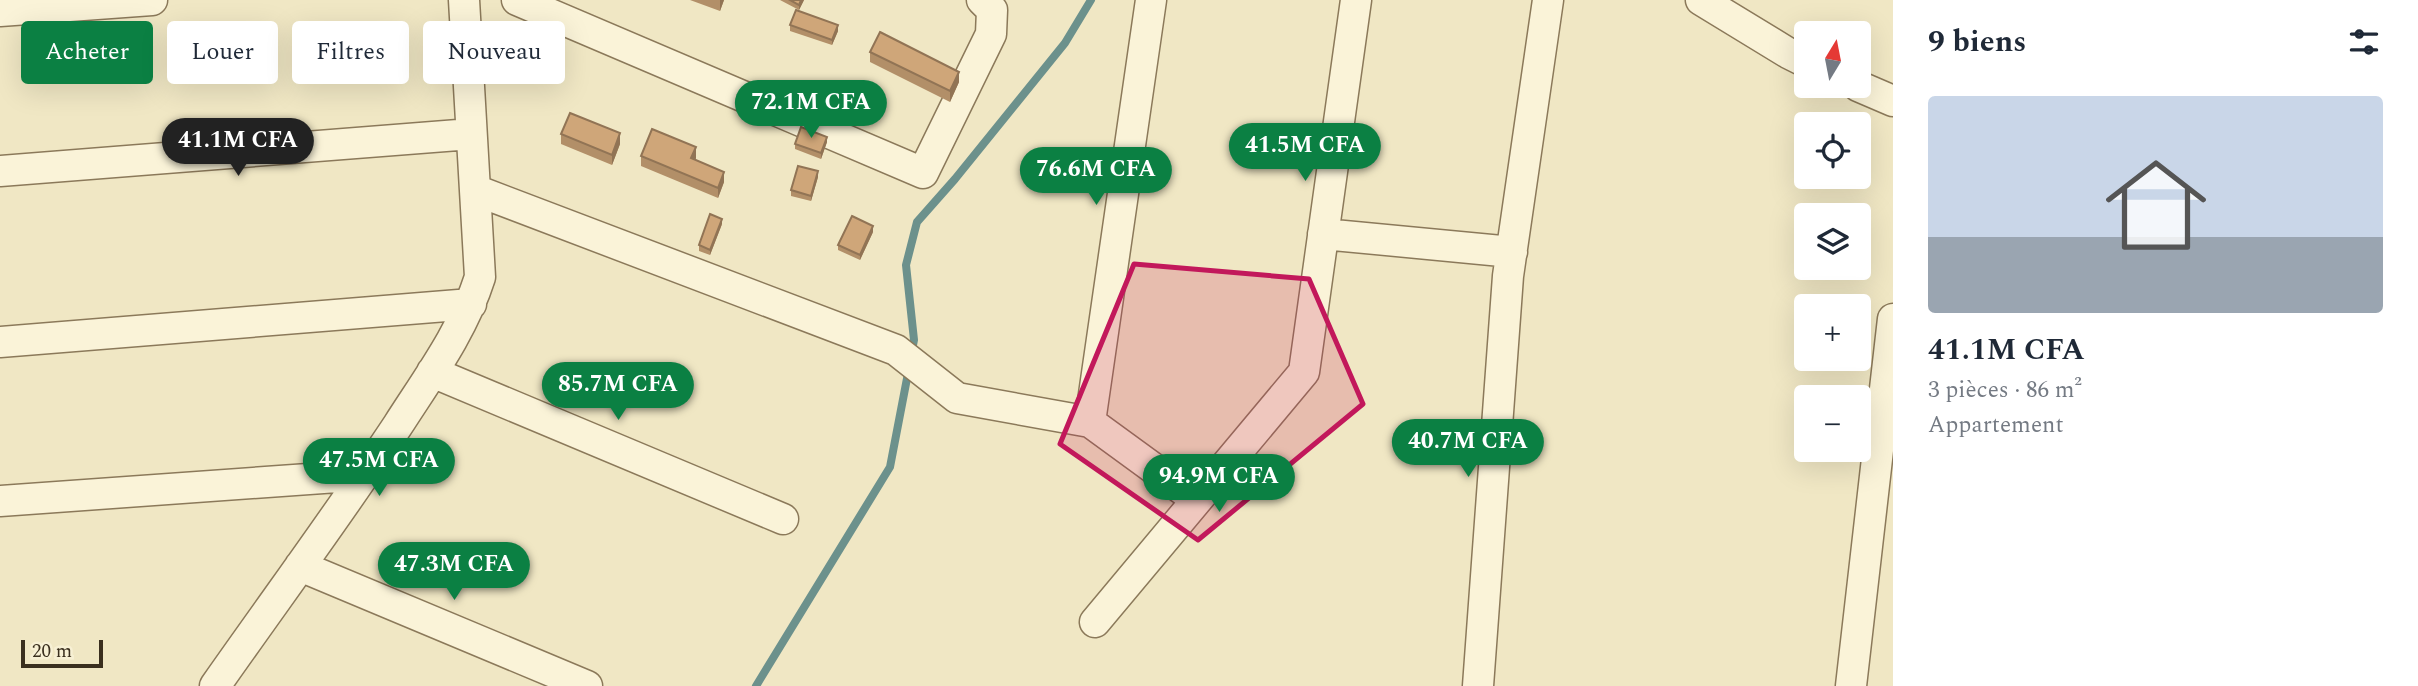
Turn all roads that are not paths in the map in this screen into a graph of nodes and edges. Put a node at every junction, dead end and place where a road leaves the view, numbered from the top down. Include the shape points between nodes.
1 (152, 0) edge
2 (464, 0) edge
3 (517, 0) edge
4 (982, 0) edge
5 (1151, 0) edge
6 (1356, 0) edge
7 (1548, 0) edge
8 (1701, 0) edge
9 (0, 11) edge
10 (1794, 56) edge
11 (1871, 92) edge
12 (1893, 102) edge
13 (471, 134) junction
14 (0, 172) edge
15 (475, 190) junction
16 (1323, 234) junction
17 (1512, 252) junction
18 (471, 304) junction
19 (1893, 319) edge
20 (0, 342) edge
21 (432, 372) junction
22 (1090, 422) junction
23 (365, 475) junction
24 (1198, 500) junction
25 (0, 501) edge
26 (783, 519) dead end
27 (300, 566) junction
28 (1095, 622) dead end
29 (215, 686) edge
30 (587, 686) edge
31 (1478, 686) edge
32 (1851, 686) edge

1 - 9 street
2 - 13 street
3 - 4 street via 923,173 991,34 992,9
5 - 22 street
6 - 16 street
7 - 17 street
8 - 10 street
11 - 12 street
13 - 14 street
13 - 15 street
15 - 18 street via 480,277
15 - 22 street via 896,350 957,398
16 - 17 street
16 - 24 street via 1304,372
17 - 31 street
18 - 20 street
18 - 21 street
19 - 32 street
21 - 23 street
21 - 26 street
22 - 24 street
23 - 25 street
23 - 27 street
24 - 28 street
27 - 29 street
27 - 30 street

